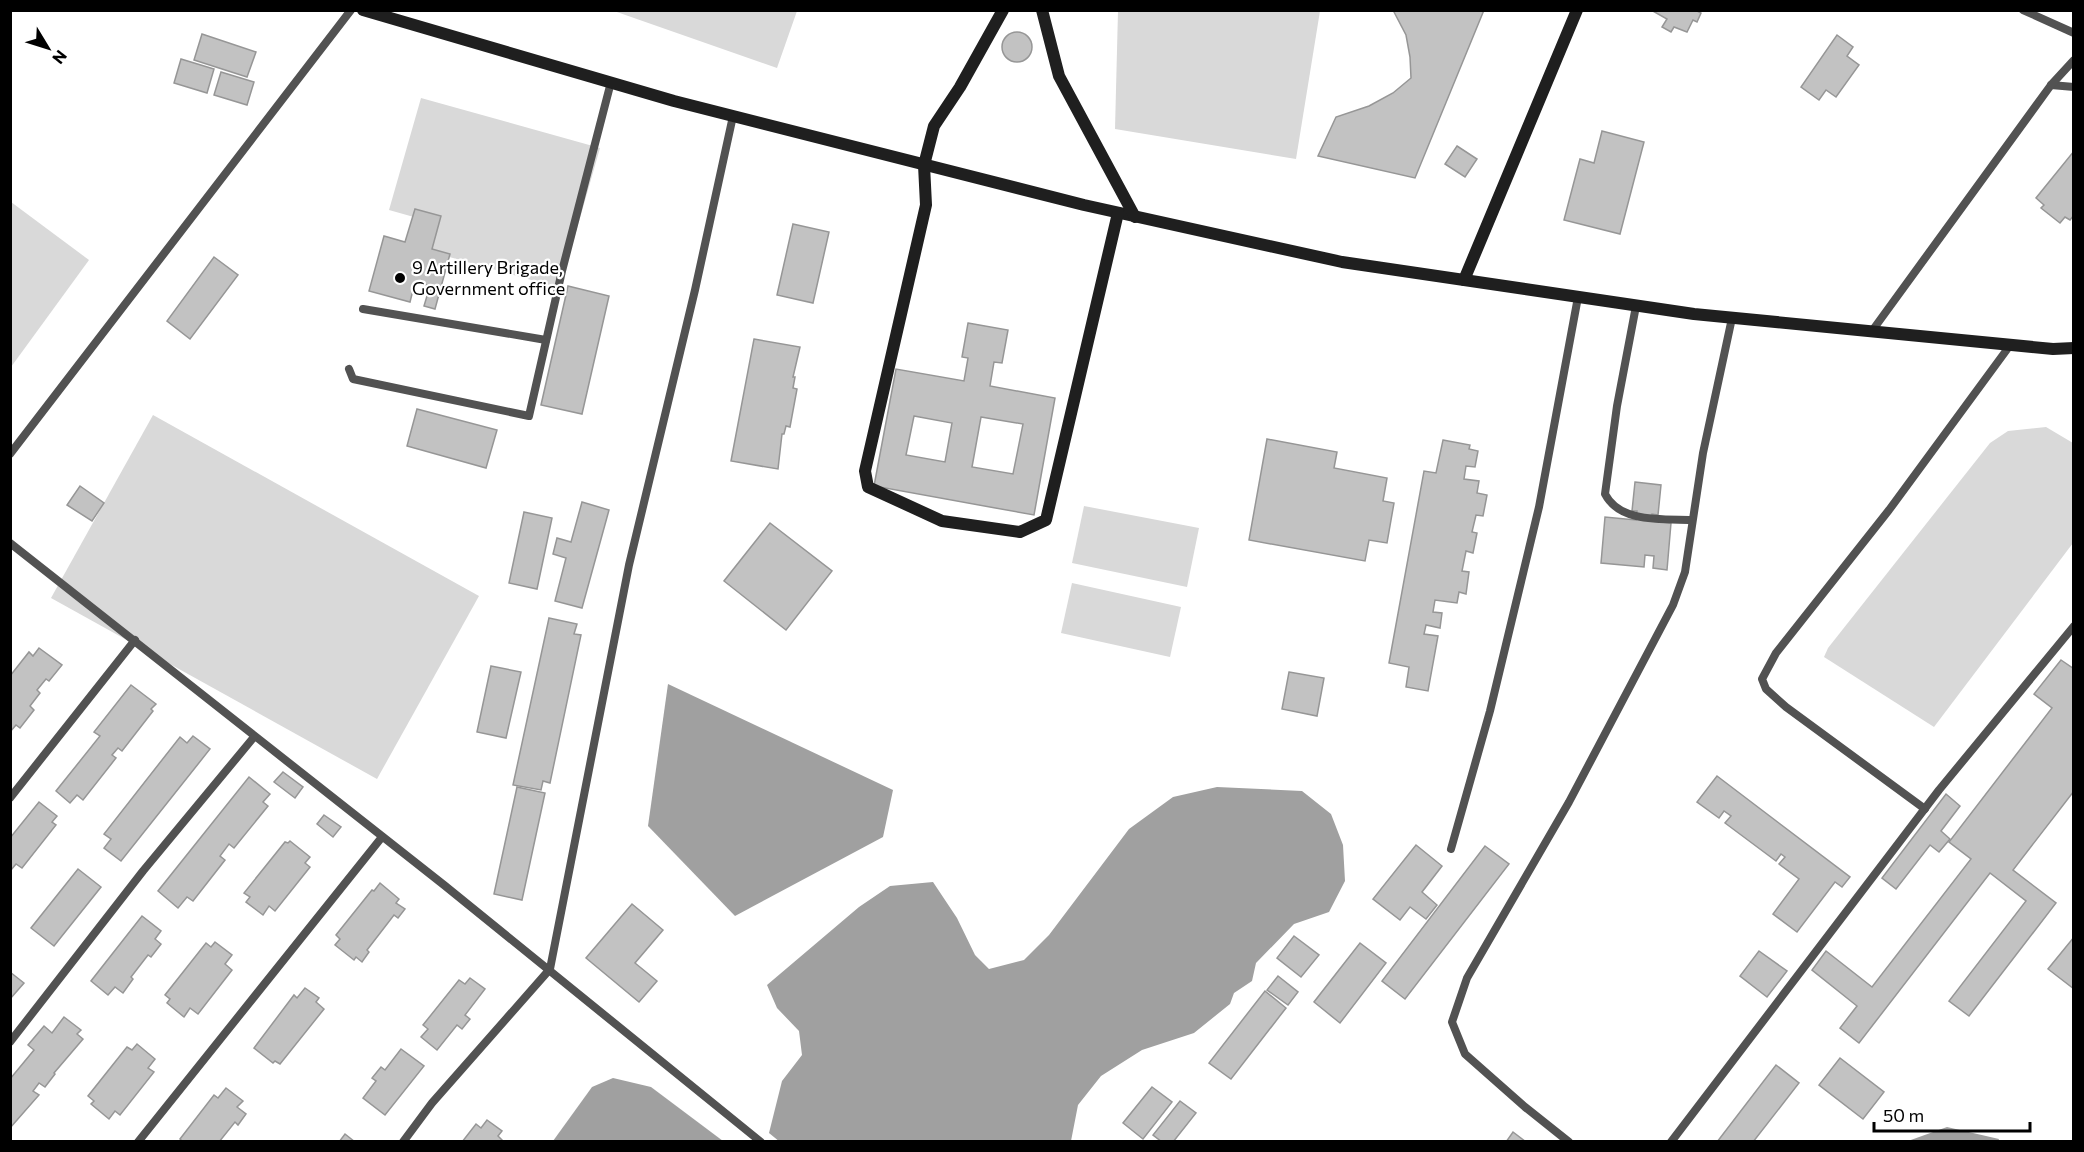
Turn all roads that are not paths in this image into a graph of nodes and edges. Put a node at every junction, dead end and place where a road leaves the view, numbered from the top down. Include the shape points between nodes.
1 (351, 10) edge
2 (363, 10) edge
3 (1002, 10) edge
4 (1042, 10) edge
5 (1577, 10) edge
6 (2023, 10) edge
7 (2073, 33) edge
8 (2073, 60) edge
9 (611, 82) junction
10 (2051, 85) junction
11 (2073, 87) edge
12 (733, 116) junction
13 (924, 165) junction
14 (1118, 213) junction
15 (1135, 217) junction
16 (1464, 280) junction
17 (1578, 297) junction
18 (1636, 306) junction
19 (363, 309) dead end
20 (1732, 318) junction
21 (1872, 331) junction
22 (546, 340) junction
23 (2011, 344) junction
24 (2073, 348) edge
25 (349, 369) dead end
26 (10, 454) edge
27 (1691, 520) junction
28 (10, 543) edge
29 (2073, 626) edge
30 (2070, 634) edge
31 (135, 640) junction
32 (254, 737) junction
33 (10, 798) edge
34 (1924, 809) junction
35 (382, 837) junction
36 (1451, 849) dead end
37 (550, 969) junction
38 (10, 1042) edge
39 (138, 1142) edge
40 (403, 1142) edge
41 (761, 1142) edge
42 (1569, 1142) edge
43 (1671, 1142) edge

1 - 26 lane
2 - 9 street
3 - 13 street via 934,126
4 - 15 street via 1059,76
5 - 16 street
6 - 7 lane
8 - 10 lane
9 - 12 street
9 - 22 lane
10 - 11 lane
10 - 21 lane
12 - 13 street
12 - 37 lane via 629,565
13 - 14 street
13 - 14 street via 926,205 865,471 868,487 942,521 1020,532 1046,520
14 - 15 street
15 - 16 street via 1342,262
16 - 17 street
17 - 18 street
17 - 36 lane via 1539,507 1490,711
18 - 20 street
18 - 27 lane via 1605,494 1610,505 1633,516
19 - 22 lane
20 - 21 street
20 - 27 lane
21 - 23 street
22 - 25 lane via 529,416 353,379
23 - 24 street
23 - 34 lane via 1889,510 1776,653 1762,679 1766,689 1786,707
27 - 42 lane via 1685,572 1673,605 1569,802 1467,978 1452,1022 1464,1054
28 - 31 lane
29 - 30 lane
30 - 34 lane
31 - 32 lane
31 - 33 lane
32 - 35 lane
32 - 38 lane
34 - 43 lane
35 - 37 lane
35 - 39 lane
37 - 40 lane via 432,1103
37 - 41 lane

